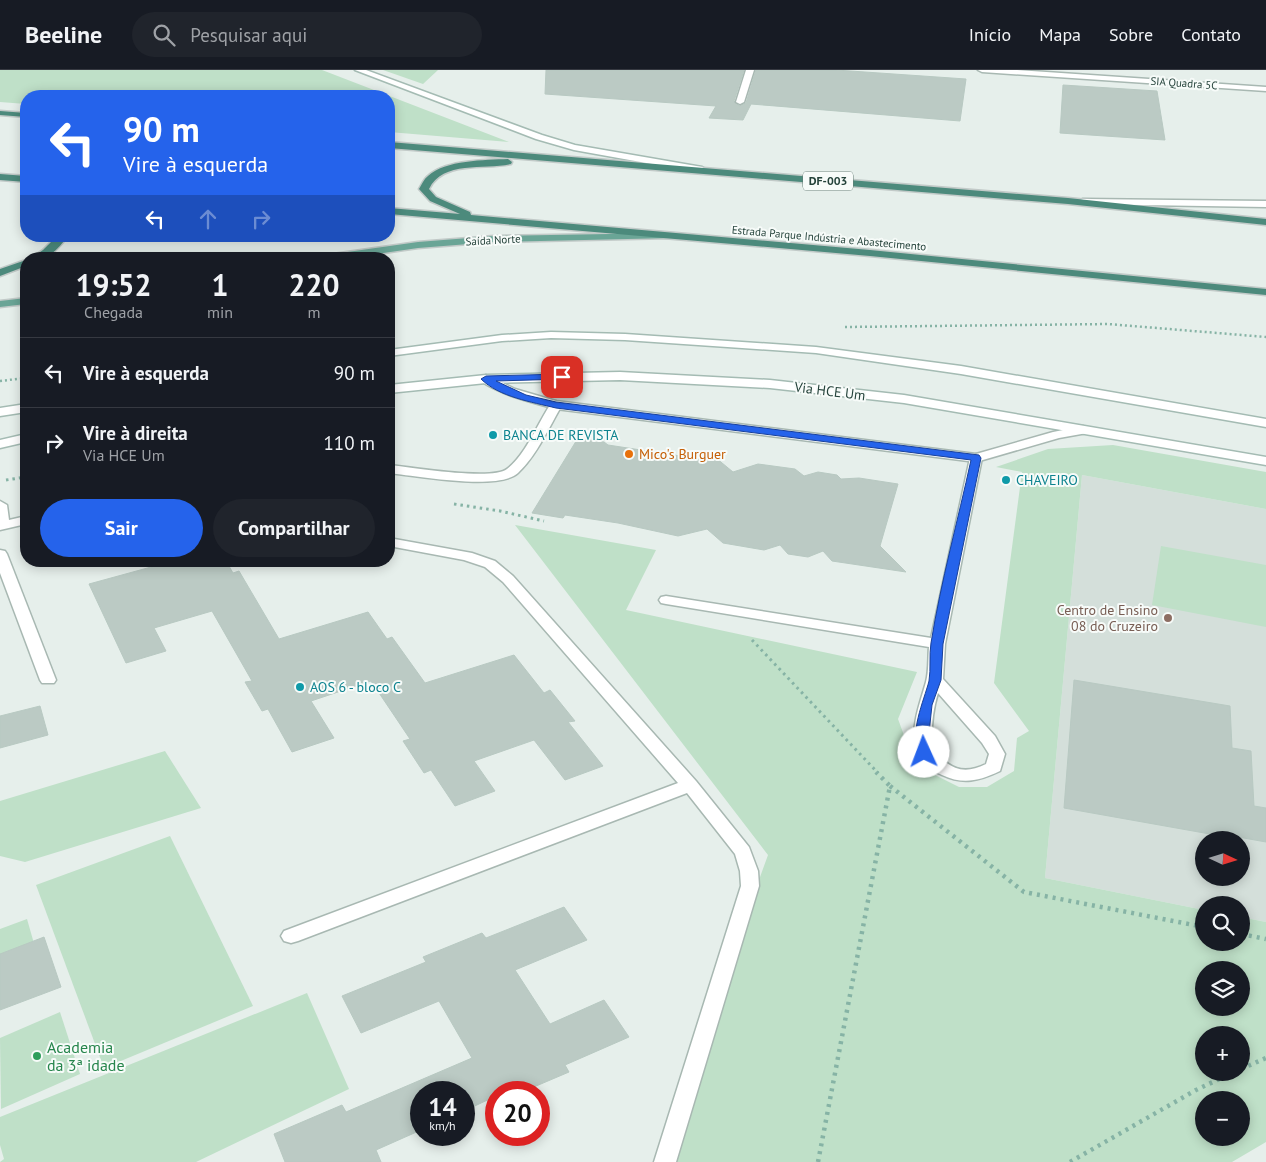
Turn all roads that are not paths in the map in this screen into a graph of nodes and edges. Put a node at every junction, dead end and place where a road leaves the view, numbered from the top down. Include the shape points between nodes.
1 (359, 70) edge
2 (750, 70) edge
3 (982, 70) edge
4 (1266, 88) edge
5 (740, 102) dead end
6 (0, 113) edge
7 (20, 115) edge
8 (395, 145) edge
9 (550, 158) junction
10 (716, 172) junction
11 (0, 177) edge
12 (20, 180) edge
13 (1068, 202) junction
14 (1266, 204) edge
15 (395, 212) edge
16 (477, 219) junction
17 (1266, 222) edge
18 (668, 236) junction
19 (57, 242) edge
20 (47, 252) edge
21 (369, 252) edge
22 (20, 265) edge
23 (0, 273) edge
24 (1266, 292) edge
25 (20, 302) edge
26 (0, 304) edge
27 (395, 352) edge
28 (486, 379) junction
29 (395, 388) edge
30 (556, 405) junction
31 (20, 409) edge
32 (0, 412) edge
33 (1266, 423) edge
34 (1083, 430) junction
35 (20, 439) edge
36 (0, 444) edge
37 (976, 458) junction
38 (1266, 461) edge
39 (395, 470) edge
40 (0, 505) edge
41 (20, 522) edge
42 (2, 526) edge
43 (395, 543) edge
44 (0, 554) edge
45 (666, 600) dead end
46 (937, 644) junction
47 (48, 680) dead end
48 (935, 680) junction
49 (690, 785) junction
50 (291, 936) dead end
51 (665, 1162) edge

1 - 10 street via 539,138
2 - 5 street
3 - 4 street, SIA Quadra 5C
6 - 7 highway
8 - 9 highway, DF-003
9 - 10 highway, DF-003
9 - 16 highway via 476,165 440,171 430,178 424,189 433,199
10 - 13 highway, DF-003
11 - 12 highway
13 - 14 street
13 - 17 highway, DF-003
15 - 16 highway, Estrada Parque Indústria e Abastecimento
16 - 18 highway, Estrada Parque Indústria e Abastecimento
18 - 21 main road, Saída Norte via 494,239
18 - 24 highway, Estrada Parque Indústria e Abastecimento
19 - 20 highway
22 - 23 highway
25 - 26 main road
27 - 33 street via 551,335 816,350 961,370
28 - 29 street, Via HCE Um
28 - 30 street via 523,397
28 - 34 street, Via HCE Um via 620,376 770,384 904,399
30 - 37 street
30 - 39 street via 518,467 508,475 480,478
31 - 32 street
34 - 37 street
34 - 38 street, Via HCE Um
35 - 36 street
37 - 46 street
40 - 42 street
41 - 42 street
43 - 49 street via 467,556 490,564 508,579
44 - 47 street
45 - 46 street
46 - 48 street
48 - 48 street via 926,705 924,752 939,767 959,776 978,776 994,767 997,754 989,740
49 - 50 street
49 - 51 street via 743,852 750,871 750,886

